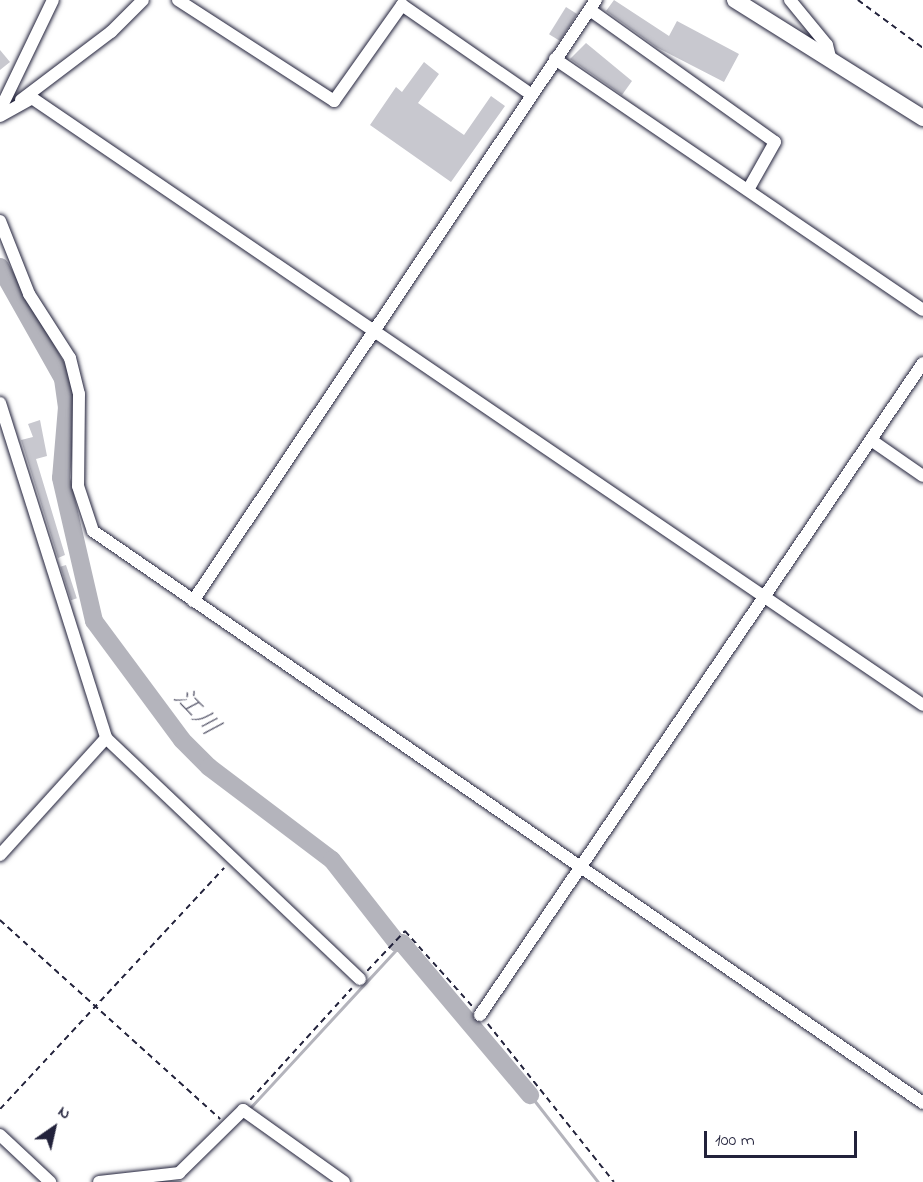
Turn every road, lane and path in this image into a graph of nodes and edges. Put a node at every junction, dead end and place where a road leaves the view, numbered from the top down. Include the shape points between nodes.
1 (53, 0) edge
2 (143, 0) edge
3 (178, 0) edge
4 (735, 0) edge
5 (790, 0) edge
6 (858, 0) edge
7 (593, 5) edge
8 (923, 48) edge
9 (830, 57) junction
10 (555, 59) junction
11 (532, 95) junction
12 (0, 110) edge
13 (0, 116) edge
14 (923, 118) edge
15 (748, 190) junction
16 (0, 221) edge
17 (923, 310) edge
18 (377, 330) junction
19 (923, 363) edge
20 (0, 404) edge
21 (871, 440) junction
22 (923, 476) edge
23 (766, 595) junction
24 (193, 601) junction
25 (923, 705) edge
26 (106, 738) junction
27 (0, 855) edge
28 (232, 858) junction
29 (582, 868) junction
30 (0, 920) edge
31 (360, 979) junction
32 (95, 1005) junction
33 (480, 1015) junction
34 (923, 1103) edge
35 (0, 1109) edge
36 (243, 1110) junction
37 (228, 1126) junction
38 (0, 1136) edge
39 (50, 1182) edge
40 (99, 1182) edge
41 (344, 1182) edge
42 (614, 1182) edge

1 - 12 street
2 - 13 street via 111,32
3 - 11 street via 333,100 402,5
4 - 9 main road
5 - 9 street via 827,45
6 - 8 path
7 - 10 street
7 - 15 street via 775,142
9 - 14 main road
10 - 11 street
10 - 15 street
11 - 18 street
13 - 18 street via 32,98
15 - 17 street
16 - 24 street via 29,294 70,358 79,394 78,486 93,531
18 - 23 street
18 - 24 street
19 - 21 street
20 - 26 street
21 - 22 street
21 - 23 street
23 - 25 street
23 - 29 street
24 - 29 street
26 - 27 street
26 - 28 street
28 - 31 street
28 - 32 path
29 - 33 street
29 - 34 street
30 - 32 path
31 - 33 path via 405,931
31 - 36 path
32 - 35 path
32 - 37 path
33 - 42 path
36 - 37 street
36 - 41 street
37 - 40 street via 180,1173
38 - 39 street

